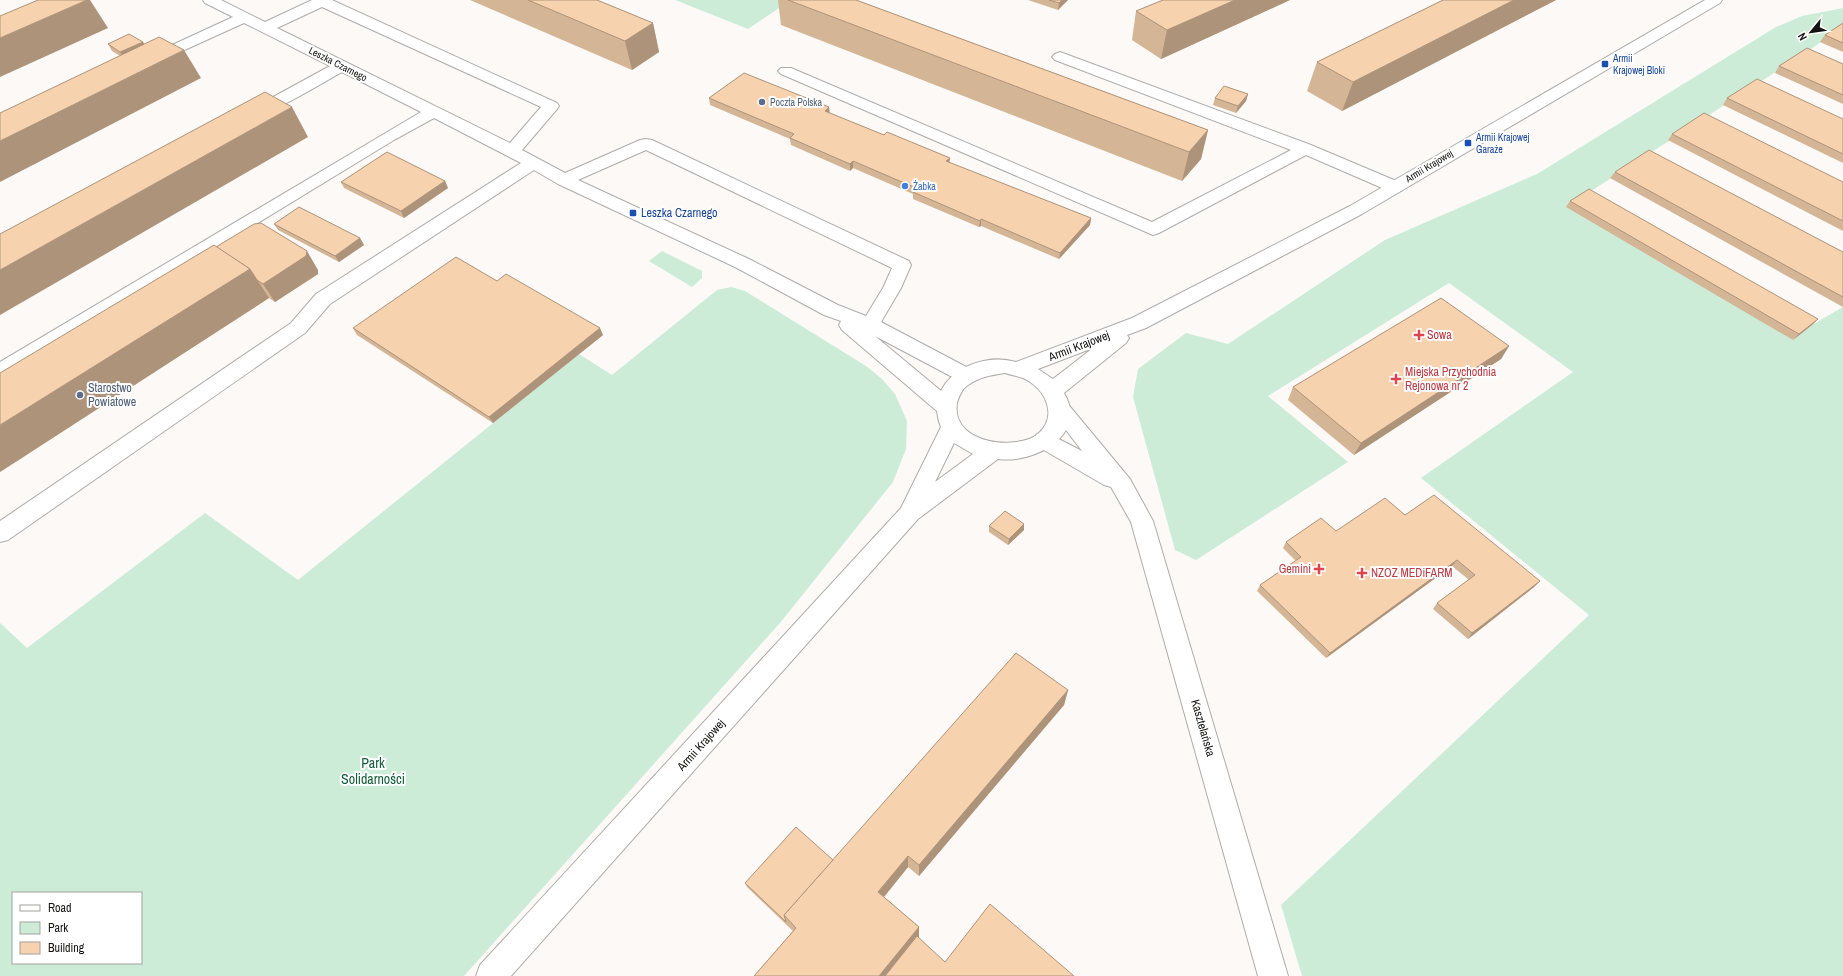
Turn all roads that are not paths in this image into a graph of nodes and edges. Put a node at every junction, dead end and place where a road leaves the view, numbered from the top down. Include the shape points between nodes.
1 (210, 0) edge
2 (322, 0) edge
3 (1714, 0) edge
4 (245, 18) junction
5 (266, 28) junction
6 (1060, 57) dead end
7 (138, 66) edge
8 (342, 66) junction
9 (786, 71) dead end
10 (433, 112) junction
11 (239, 118) edge
12 (1305, 149) junction
13 (512, 152) junction
14 (533, 162) junction
15 (564, 180) junction
16 (1395, 187) junction
17 (832, 310) junction
18 (1139, 323) junction
19 (870, 325) junction
20 (1020, 368) junction
21 (0, 371) edge
22 (965, 375) junction
23 (1057, 399) junction
24 (946, 406) junction
25 (951, 427) junction
26 (1045, 440) junction
27 (993, 451) junction
28 (1122, 485) junction
29 (910, 513) junction
30 (0, 533) edge
31 (491, 976) edge
32 (1273, 976) edge

1 - 4 street, Leszka Czarnego
2 - 5 street
2 - 13 street via 551,106
3 - 16 street, Armii Krajowej
4 - 5 street, Leszka Czarnego
4 - 7 street
5 - 8 street, Leszka Czarnego
6 - 12 street
8 - 10 street, Leszka Czarnego
8 - 11 street via 270,105
9 - 12 street via 1153,229
10 - 13 street, Leszka Czarnego
10 - 21 street
12 - 16 street
13 - 14 street, Leszka Czarnego
14 - 15 street, Leszka Czarnego
14 - 30 street via 323,299 298,328
15 - 17 street, Leszka Czarnego via 742,263
15 - 19 street via 646,144 902,265
16 - 18 street, Armii Krajowej via 1356,210
17 - 19 street, Leszka Czarnego
17 - 24 street, Leszka Czarnego
18 - 20 street, Armii Krajowej
18 - 23 street, Armii Krajowej
19 - 22 street, Leszka Czarnego
20 - 22 street via 991,366
20 - 23 street via 1044,381
22 - 24 street via 954,384 948,394
23 - 26 street via 1059,420 1054,431
23 - 28 street, Kasztelańska
24 - 25 street via 946,416
25 - 27 street via 968,443
25 - 29 street, Armii Krajowej
26 - 27 street via 1021,451
26 - 28 street
27 - 29 street, Armii Krajowej
28 - 32 street, Kasztelańska via 1142,521
29 - 31 street, Armii Krajowej

